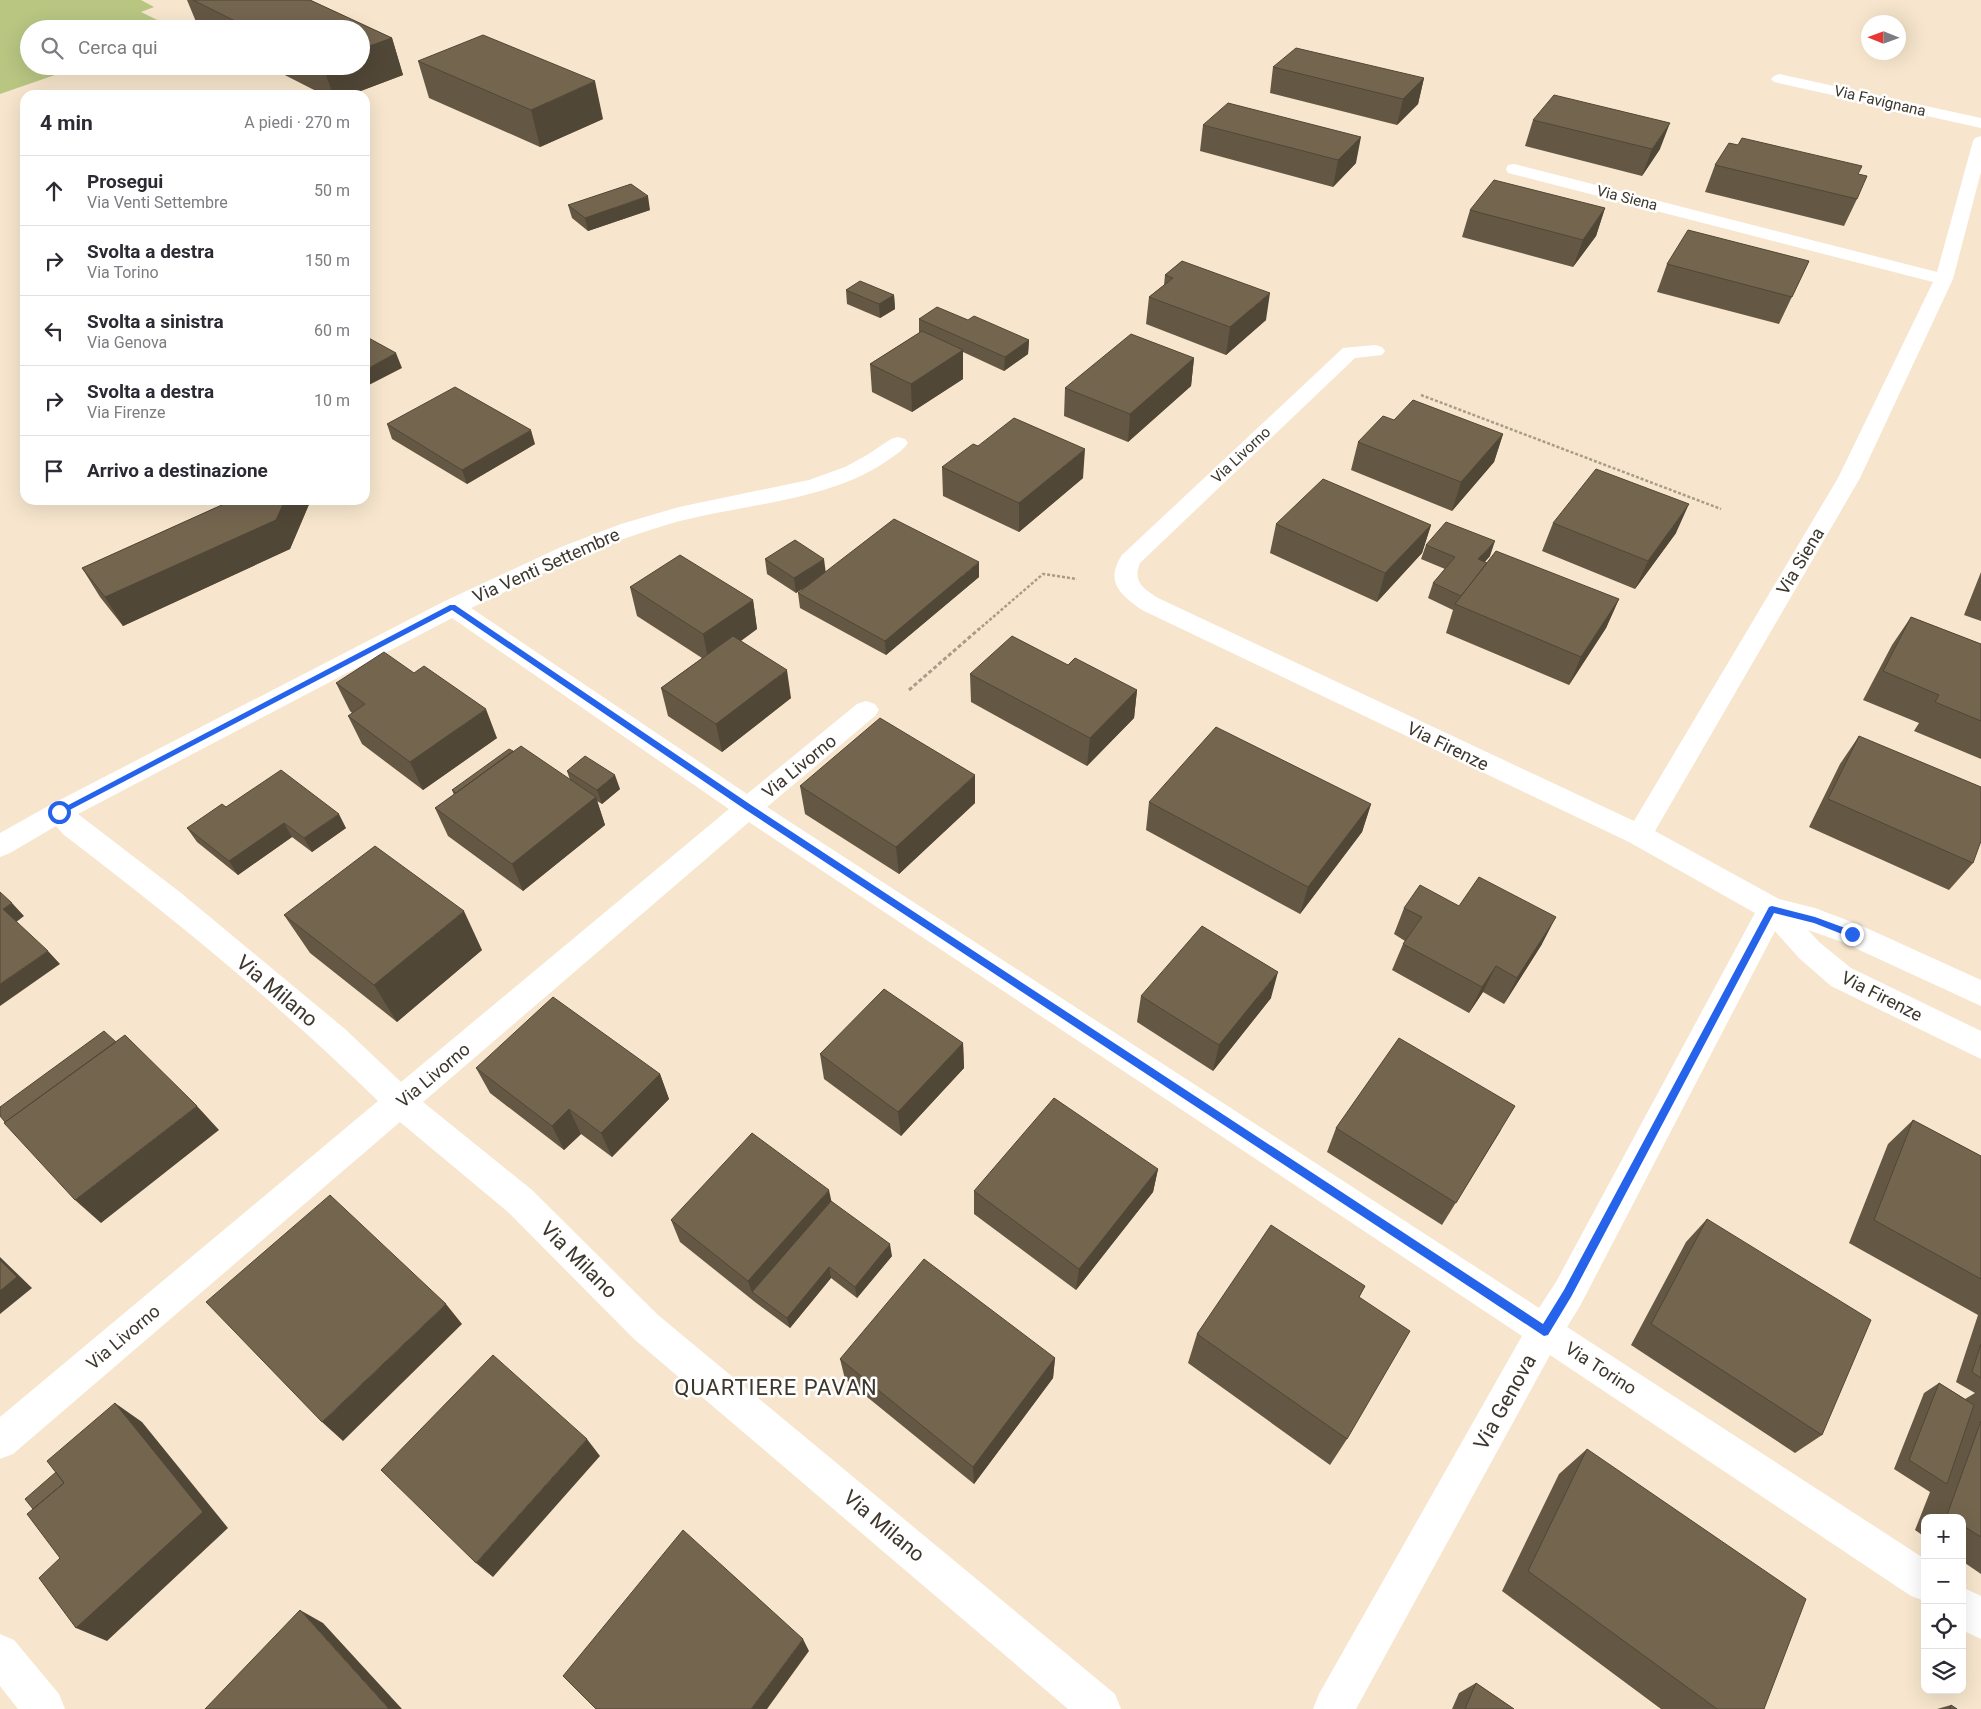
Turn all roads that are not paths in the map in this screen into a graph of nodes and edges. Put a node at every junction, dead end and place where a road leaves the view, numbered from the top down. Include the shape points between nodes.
1 (1779, 79) dead end
2 (1981, 123) edge
3 (1981, 141) edge
4 (1514, 169) dead end
5 (1944, 279) junction
6 (1375, 351) dead end
7 (898, 443) dead end
8 (1125, 581) joint
9 (452, 607) junction
10 (866, 710) dead end
11 (748, 808) junction
12 (59, 812) junction
13 (1639, 835) junction
14 (0, 846) edge
15 (1772, 910) junction
16 (1981, 994) edge
17 (1981, 1046) edge
18 (400, 1102) junction
19 (1544, 1331) junction
20 (0, 1441) edge
21 (1921, 1579) edge
22 (1966, 1610) edge
23 (1981, 1619) edge
24 (0, 1654) edge
25 (44, 1709) edge
26 (1100, 1709) edge
27 (1334, 1709) edge

1 - 2 street, Via Favignana
3 - 5 street, Via Siena
4 - 5 street, Via Siena
5 - 13 street, Via Siena via 1849,478
6 - 8 street, Via Livorno via 1350,352 1130,560 1124,570
7 - 9 street, Via Venti Settembre via 853,472 814,486 687,512 629,528 569,552
8 - 13 street, Via Firenze via 1134,593 1150,604
9 - 11 street, Via Torino
9 - 12 street, Via Venti Settembre
10 - 11 street, Via Livorno
11 - 18 street, Via Livorno
11 - 19 street, Via Torino
12 - 14 street, Via Venti Settembre
12 - 18 street, Via Milano via 74,828 170,901 334,1038
13 - 15 street, Via Firenze
15 - 16 street, Via Firenze via 1815,920 1852,934
15 - 17 street, Via Firenze via 1809,950 1841,977
15 - 19 street, Via Genova via 1568,1294
18 - 20 street, Via Livorno
18 - 26 street, Via Milano via 520,1201 646,1327
19 - 21 street, Via Torino
19 - 27 street, Via Genova
22 - 23 street
24 - 25 street

